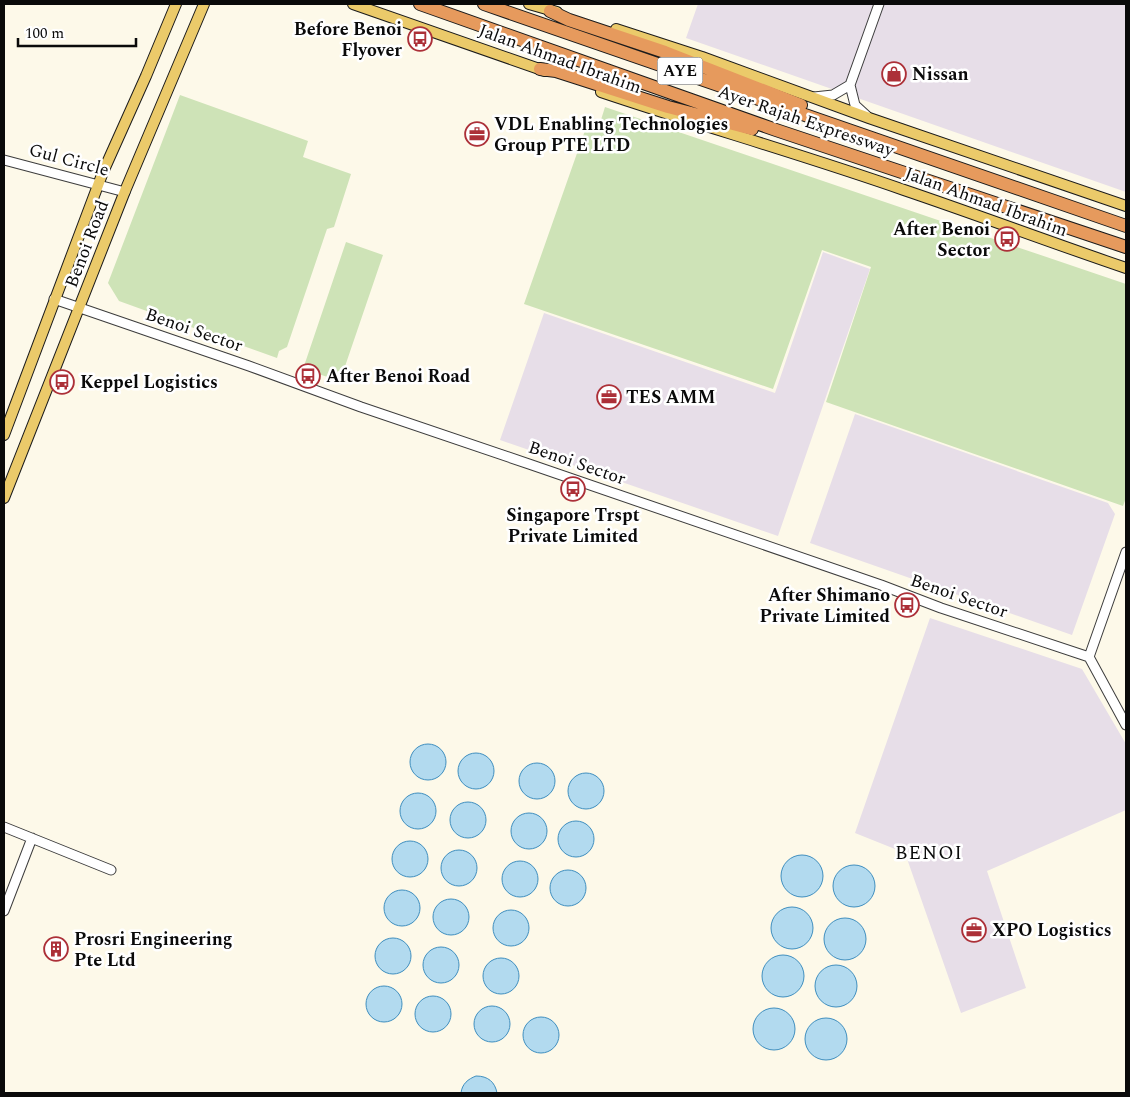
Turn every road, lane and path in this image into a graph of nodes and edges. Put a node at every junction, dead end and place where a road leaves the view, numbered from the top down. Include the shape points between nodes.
1 (169, 4) edge
2 (176, 4) edge
3 (204, 4) edge
4 (352, 4) edge
5 (420, 4) edge
6 (484, 4) edge
7 (529, 4) edge
8 (879, 4) edge
9 (550, 11) junction
10 (170, 20) junction
11 (540, 69) junction
12 (850, 85) junction
13 (814, 97) junction
14 (869, 118) junction
15 (776, 130) junction
16 (876, 139) junction
17 (4, 160) edge
18 (98, 185) junction
19 (125, 192) junction
20 (1126, 206) edge
21 (1126, 226) edge
22 (1126, 247) edge
23 (1126, 268) edge
24 (54, 299) junction
25 (80, 308) junction
26 (4, 435) edge
27 (4, 498) edge
28 (1126, 552) edge
29 (1089, 657) junction
30 (1126, 725) edge
31 (4, 827) edge
32 (32, 838) junction
33 (111, 870) dead end
34 (4, 911) edge

1 - 10 main road
2 - 10 main road, Benoi Road
3 - 19 main road, Benoi Road
4 - 11 main road, Jalan Ahmad Ibrahim
5 - 15 highway, Ayer Rajah Expressway / AYE
6 - 16 highway, Ayer Rajah Expressway / AYE
7 - 9 main road
8 - 12 street
9 - 13 main road via 702,57
9 - 16 highway via 808,108
10 - 18 main road, Benoi Road
11 - 15 highway via 580,78 714,120 763,131
11 - 23 main road, Jalan Ahmad Ibrahim via 594,90 904,190
12 - 13 street via 833,95
12 - 14 street via 855,105
13 - 14 main road
14 - 20 main road
15 - 22 highway, Ayer Rajah Expressway / AYE
16 - 21 highway, Ayer Rajah Expressway / AYE
17 - 18 street, Gul Circle
18 - 19 street, Gul Circle
18 - 24 main road, Benoi Road
19 - 25 main road, Benoi Road
24 - 25 street, Benoi Sector
24 - 26 main road, Benoi Road
25 - 27 main road, Benoi Road
25 - 29 street, Benoi Sector
28 - 29 street
29 - 30 street
31 - 32 street
32 - 33 street
32 - 34 street

